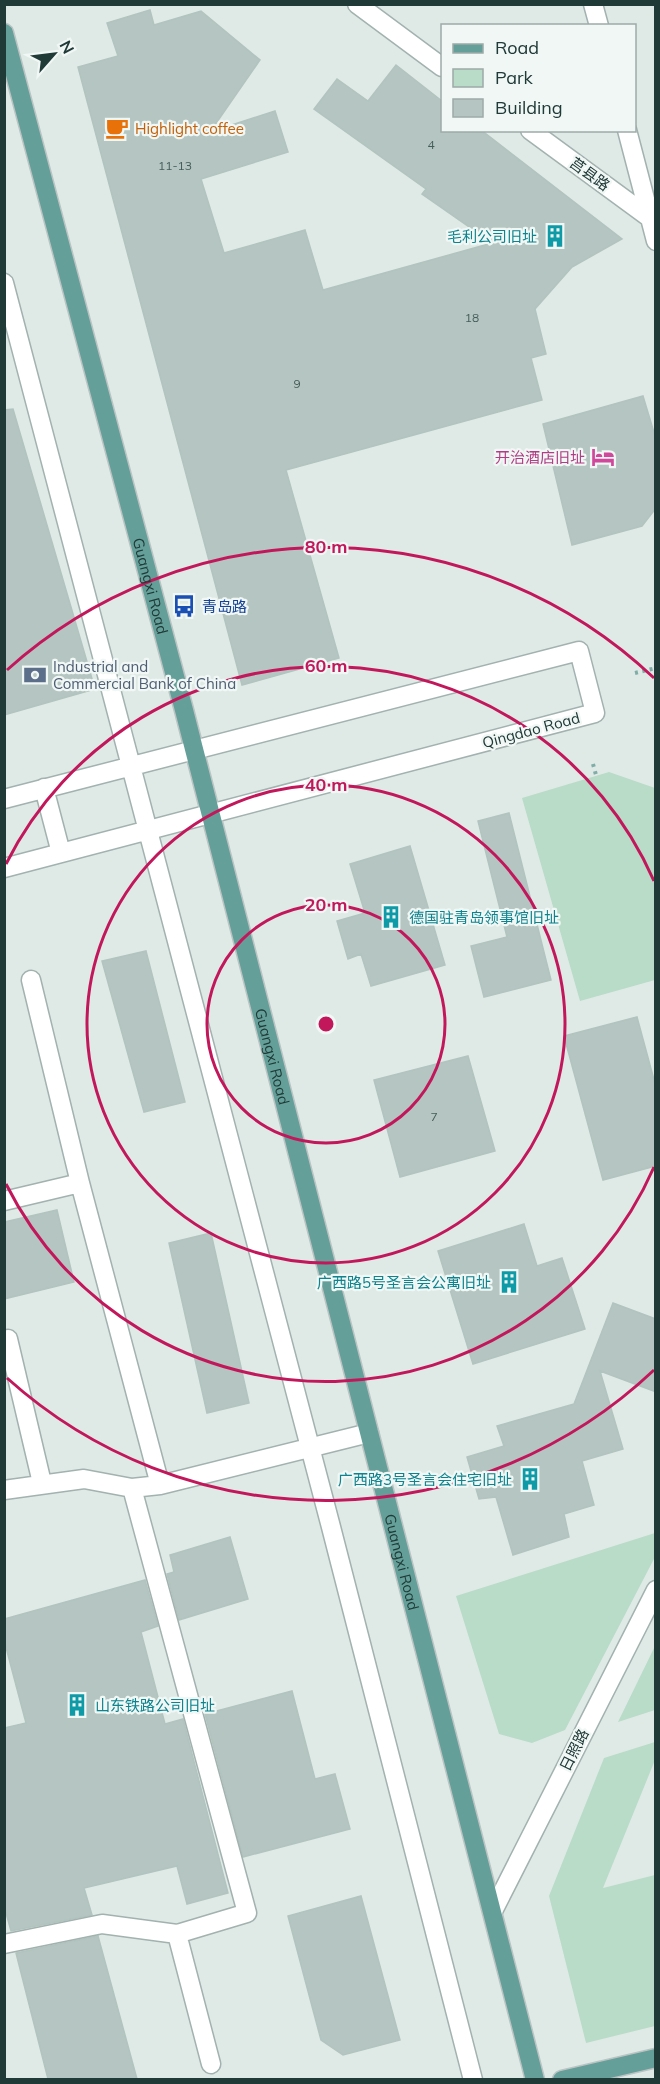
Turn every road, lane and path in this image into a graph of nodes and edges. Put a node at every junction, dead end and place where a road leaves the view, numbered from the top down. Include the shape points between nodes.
1 (357, 4) edge
2 (593, 4) edge
3 (598, 24) edge
4 (4, 33) edge
5 (441, 66) edge
6 (533, 132) edge
7 (628, 132) edge
8 (650, 218) junction
9 (656, 241) edge
10 (4, 283) edge
11 (656, 668) edge
12 (634, 673) dead end
13 (193, 749) junction
14 (593, 764) dead end
15 (131, 766) junction
16 (597, 775) dead end
17 (44, 788) junction
18 (4, 799) edge
19 (210, 816) junction
20 (149, 831) junction
21 (61, 854) junction
22 (4, 868) edge
23 (31, 980) dead end
24 (80, 1183) junction
25 (4, 1201) edge
26 (8, 1339) dead end
27 (369, 1433) junction
28 (309, 1448) junction
29 (42, 1483) junction
30 (160, 1485) junction
31 (132, 1488) junction
32 (4, 1490) edge
33 (656, 1590) edge
34 (494, 1911) junction
35 (177, 1934) junction
36 (4, 1944) edge
37 (656, 2058) edge
38 (211, 2064) dead end
39 (473, 2079) edge
40 (535, 2079) edge
41 (562, 2079) edge

1 - 5 street
2 - 3 street
4 - 13 main road, Guangxi Road
6 - 8 street, 莒县路
7 - 8 street
8 - 9 street
10 - 15 street
11 - 12 path
13 - 15 street, Qingdao Road
13 - 19 main road, Guangxi Road
13 - 19 street, Qingdao Road via 579,651 595,713
14 - 16 path
15 - 17 street, Qingdao Road
15 - 20 street
17 - 18 street, Qingdao Road
17 - 21 street
19 - 20 street, Qingdao Road
19 - 27 main road, Guangxi Road
20 - 21 street, Qingdao Road
20 - 28 street
21 - 22 street, Qingdao Road
23 - 24 street
24 - 25 street
24 - 30 street
26 - 29 street
27 - 28 street
27 - 34 main road, Guangxi Road
28 - 30 street
28 - 39 street
29 - 31 street via 84,1479
29 - 32 street
30 - 31 street
31 - 35 street via 247,1913
33 - 34 street, 日照路
34 - 40 main road, Guangxi Road
35 - 36 street via 102,1924
35 - 38 street
37 - 41 main road

